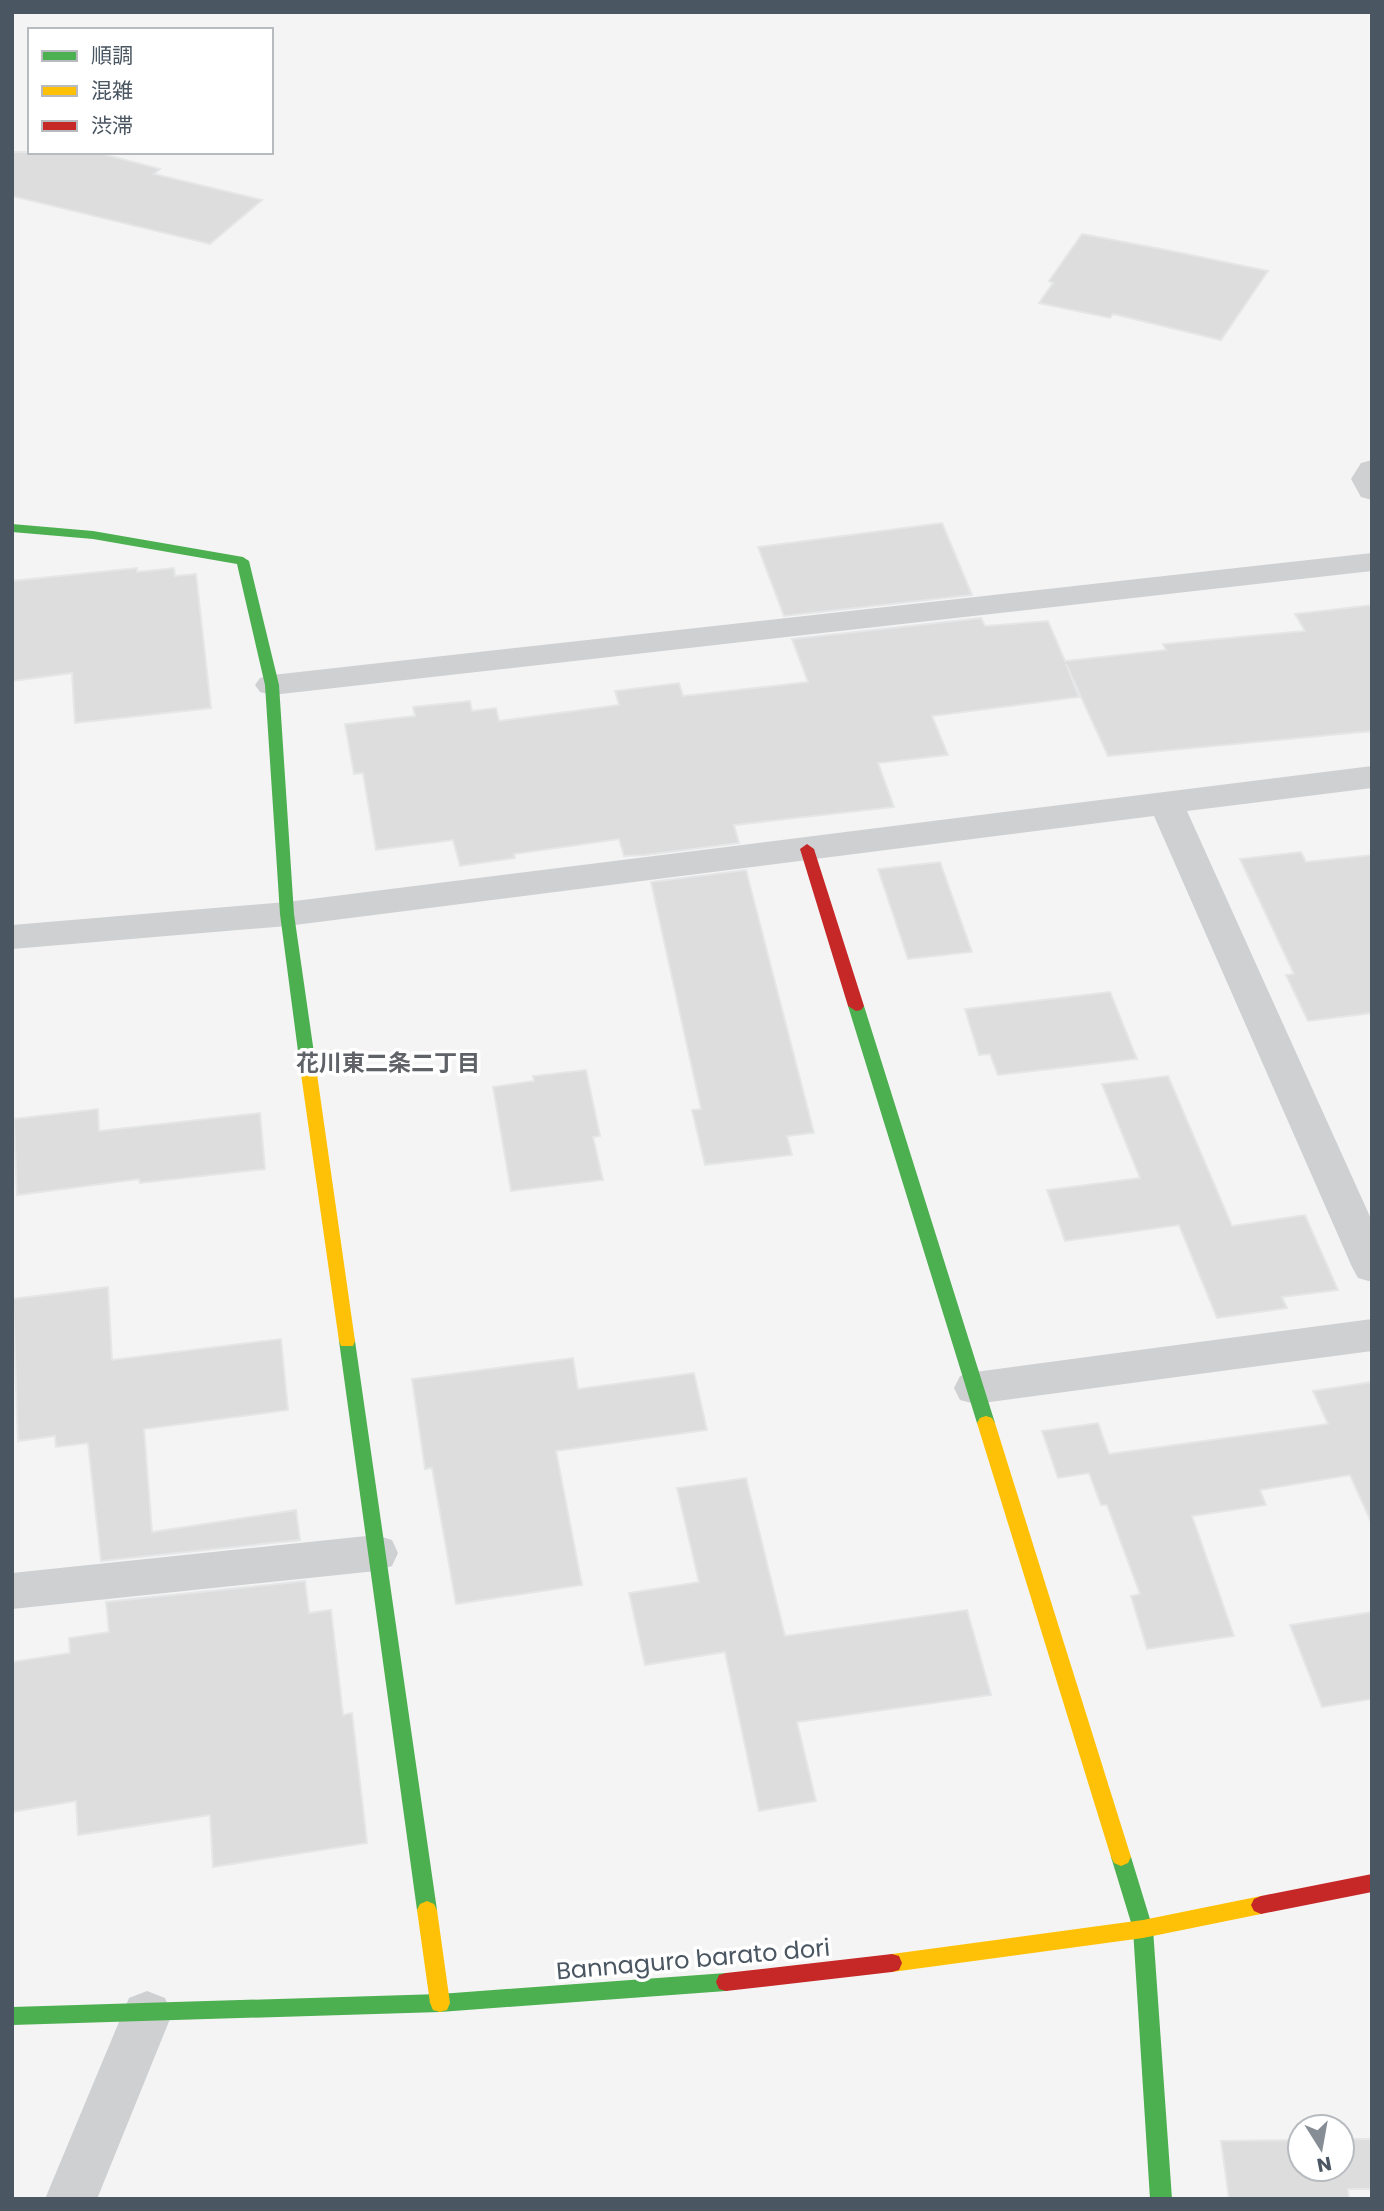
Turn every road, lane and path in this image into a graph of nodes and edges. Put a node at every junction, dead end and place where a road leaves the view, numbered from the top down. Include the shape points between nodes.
1 (1372, 470) edge
2 (1372, 491) edge
3 (12, 528) edge
4 (1372, 562) edge
5 (272, 685) junction
6 (1372, 777) edge
7 (1166, 803) junction
8 (807, 849) junction
9 (287, 914) junction
10 (12, 937) edge
11 (1372, 1267) edge
12 (1372, 1335) edge
13 (975, 1388) junction
14 (376, 1553) junction
15 (12, 1591) edge
16 (1372, 1883) edge
17 (1143, 1929) junction
18 (440, 2003) junction
19 (147, 2014) junction
20 (12, 2016) edge
21 (71, 2199) edge
22 (1161, 2199) edge

1 - 2 street via 1366,479
3 - 5 street via 93,535 243,561
4 - 5 street
5 - 9 street
6 - 7 street
7 - 8 street
7 - 11 street
8 - 9 street
8 - 13 street
9 - 10 street
9 - 14 street
12 - 13 street
13 - 17 street
14 - 15 street
14 - 18 street
16 - 17 street, Bannaguro barato dori
17 - 18 street, Bannaguro barato dori via 779,1978
17 - 22 street
18 - 19 street, Bannaguro barato dori
19 - 20 street, Bannaguro barato dori
19 - 21 street

